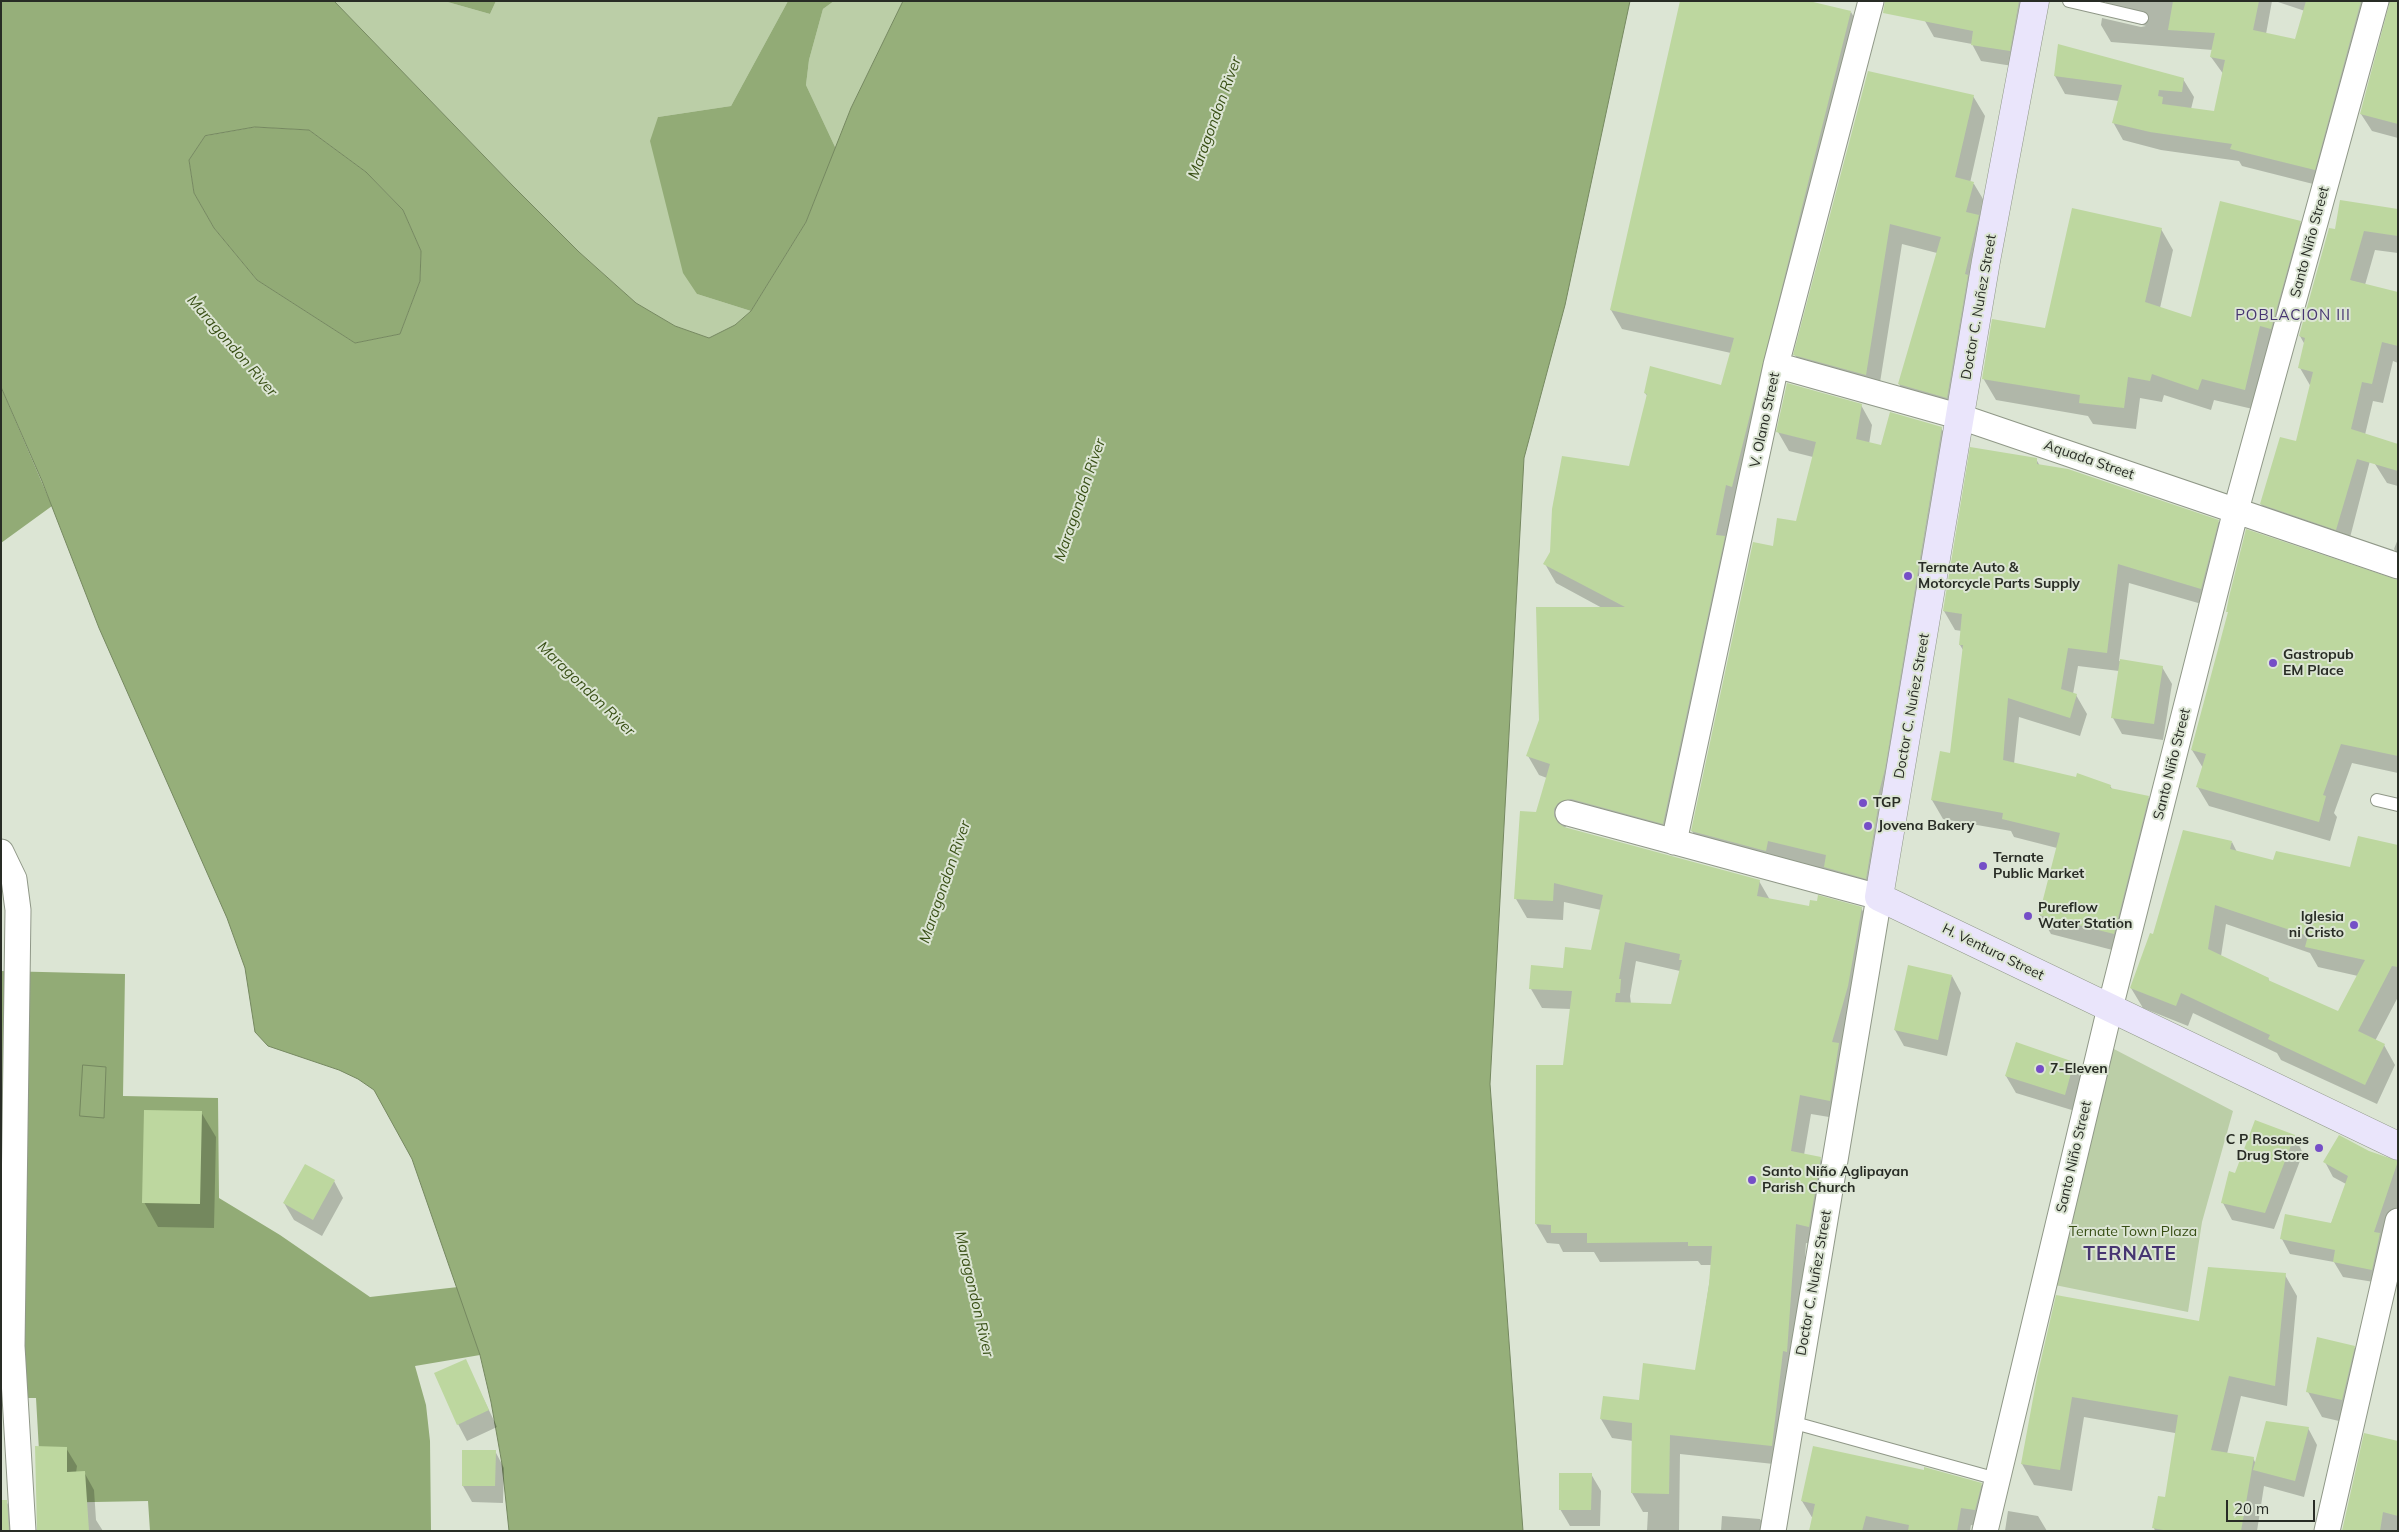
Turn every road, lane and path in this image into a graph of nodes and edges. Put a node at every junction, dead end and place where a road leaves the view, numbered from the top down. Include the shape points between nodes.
1 (1871, 1) edge
2 (2035, 1) edge
3 (2069, 1) edge
4 (2376, 1) edge
5 (2142, 18) dead end
6 (1776, 364) junction
7 (1961, 417) junction
8 (2236, 510) junction
9 (2398, 566) edge
10 (2377, 800) dead end
11 (2398, 805) edge
12 (1568, 813) dead end
13 (1674, 842) junction
14 (1, 852) edge
15 (1879, 897) junction
16 (2110, 1008) junction
17 (2398, 1146) edge
18 (2398, 1221) edge
19 (8, 1392) edge
20 (1791, 1422) junction
21 (1997, 1479) junction
22 (23, 1531) edge
23 (1773, 1531) edge
24 (1985, 1531) edge
25 (2327, 1531) edge

1 - 6 street, V. Olano Street
2 - 7 main road, Doctor C. Nuñez Street via 1986,261
3 - 5 lane
4 - 8 street, Santo Niño Street
6 - 7 street, Aquada Street
6 - 13 street, V. Olano Street
7 - 8 street, Aquada Street
7 - 15 main road, Doctor C. Nuñez Street
8 - 9 street, Aquada Street
8 - 16 street, Santo Niño Street
10 - 11 lane
12 - 13 street, H. Ventura Street
13 - 15 street, H. Ventura Street
14 - 19 street via 14,879 18,910 12,1346
15 - 16 main road, H. Ventura Street
15 - 20 street, Doctor C. Nuñez Street
16 - 17 main road, H. Ventura Street
16 - 21 street, Santo Niño Street
18 - 25 street
19 - 22 street
20 - 21 lane
20 - 23 street, Doctor C. Nuñez Street
21 - 24 street, Santo Niño Street

